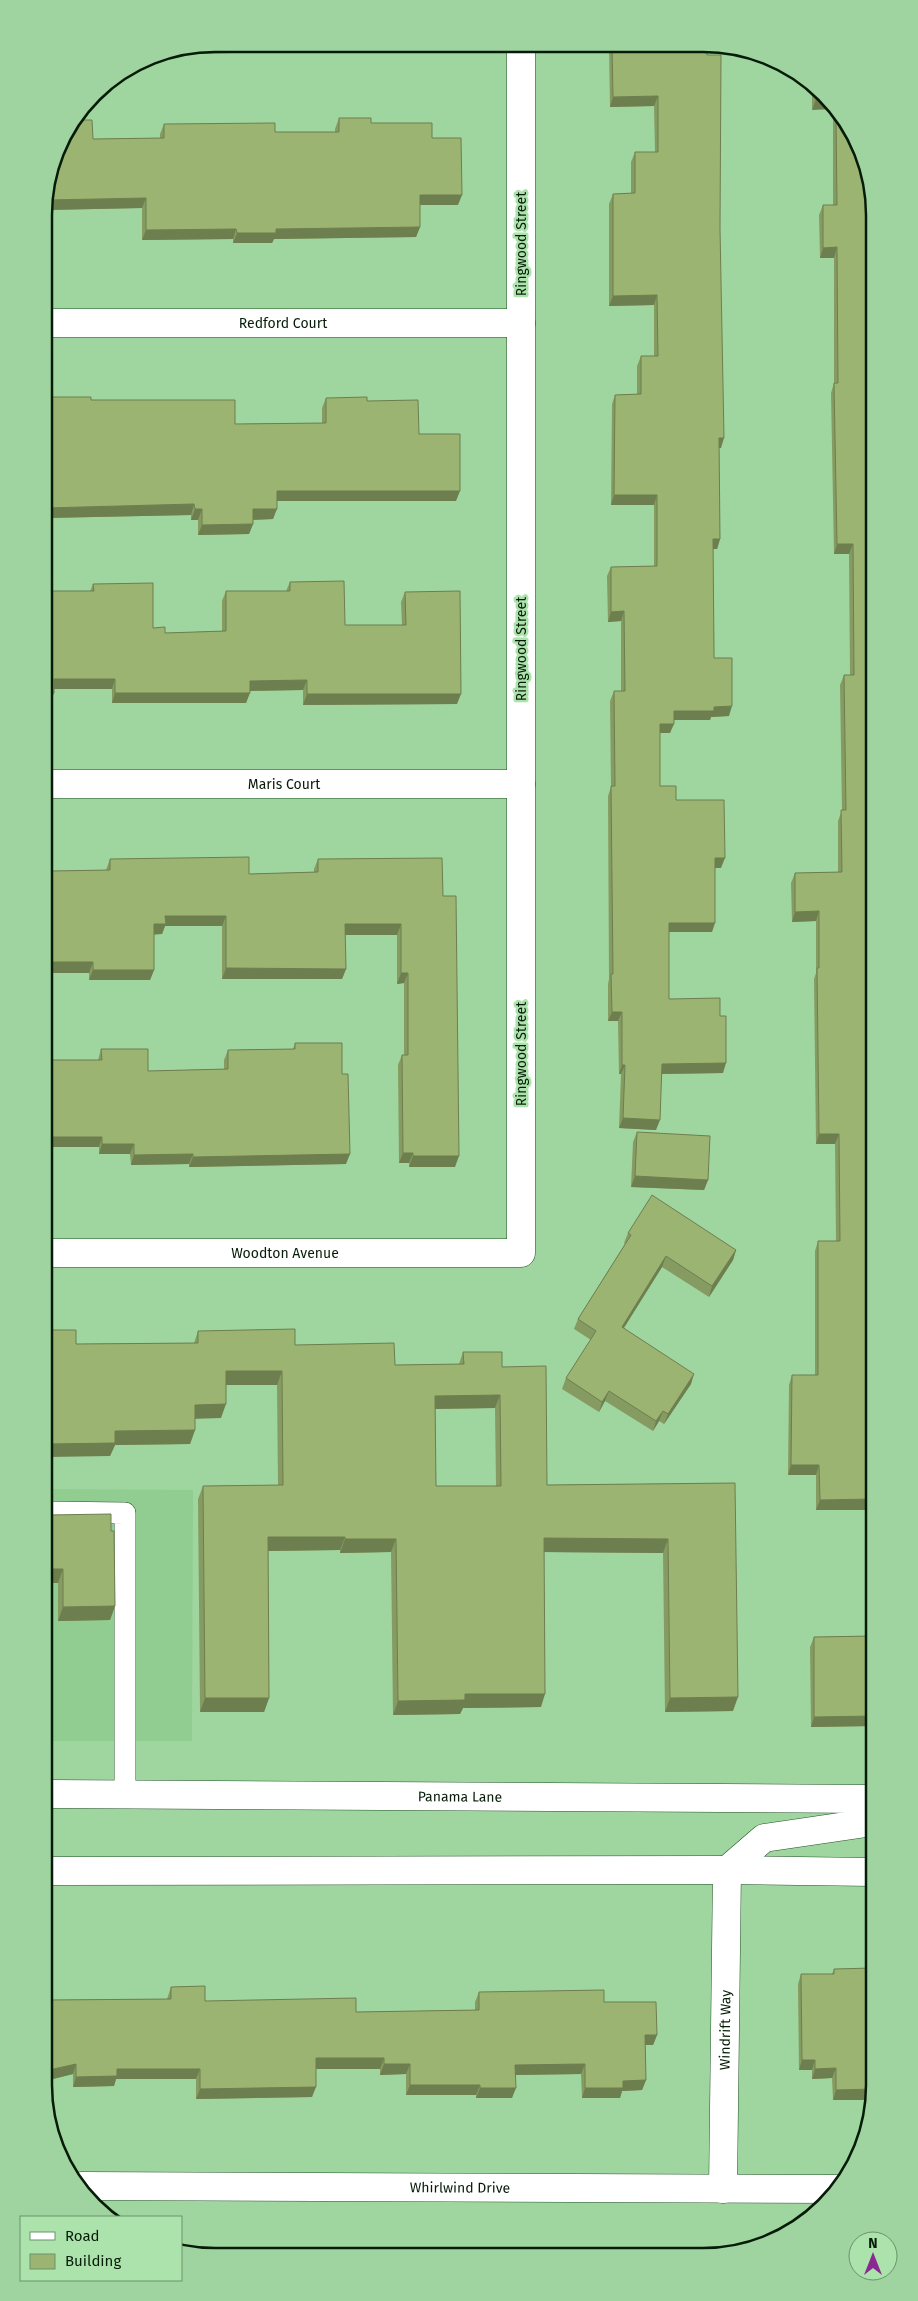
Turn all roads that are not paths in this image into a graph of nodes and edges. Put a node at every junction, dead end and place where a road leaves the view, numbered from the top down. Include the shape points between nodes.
1 (521, 52) edge
2 (53, 323) edge
3 (521, 323) junction
4 (53, 784) edge
5 (521, 784) junction
6 (52, 1253) edge
7 (521, 1253) joint
8 (52, 1512) edge
9 (52, 1794) edge
10 (125, 1795) junction
11 (865, 1799) edge
12 (865, 1823) edge
13 (727, 1870) junction
14 (52, 1871) edge
15 (865, 1872) edge
16 (87, 2186) edge
17 (723, 2189) junction
18 (828, 2189) edge

1 - 3 street, Ringwood Street
2 - 3 street, Redford Court
3 - 5 street, Ringwood Street
4 - 5 street, Maris Court
5 - 7 street, Ringwood Street
6 - 7 street, Woodton Avenue
8 - 10 lane via 125,1513
9 - 10 street, Panama Lane
10 - 11 street, Panama Lane
12 - 13 street via 764,1838
13 - 14 street
13 - 15 street
13 - 17 street, Windrift Way
16 - 17 street, Whirlwind Drive
17 - 18 street, Whirlwind Drive

